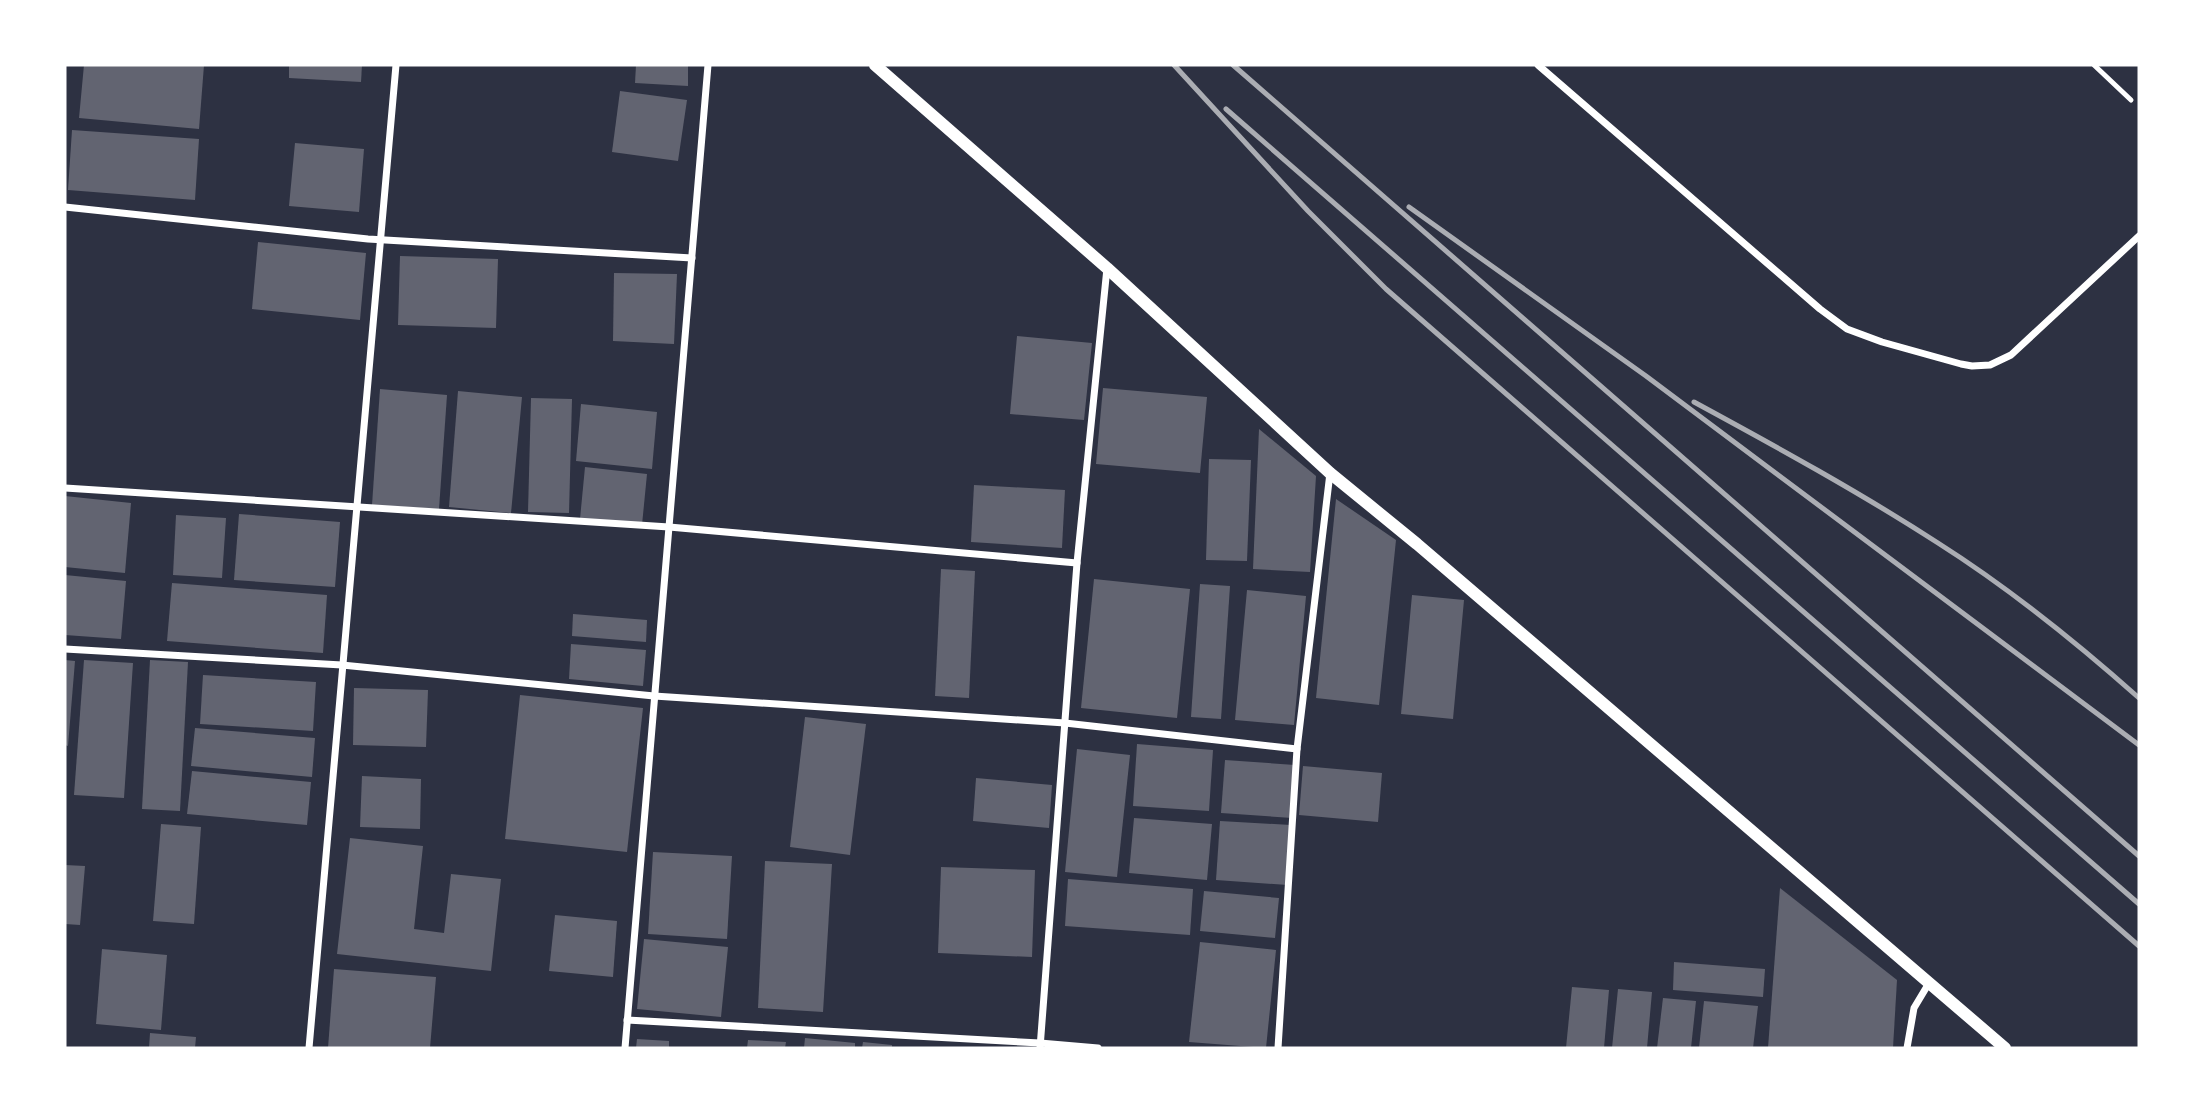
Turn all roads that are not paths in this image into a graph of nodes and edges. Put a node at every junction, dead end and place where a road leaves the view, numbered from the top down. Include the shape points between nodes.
1 (396, 65) edge
2 (708, 65) edge
3 (875, 65) edge
4 (1538, 65) edge
5 (2094, 65) edge
6 (2132, 100) dead end
7 (65, 207) edge
8 (2139, 236) edge
9 (380, 240) junction
10 (692, 258) junction
11 (1107, 268) junction
12 (1330, 473) junction
13 (65, 488) edge
14 (357, 507) junction
15 (669, 527) junction
16 (1077, 563) junction
17 (65, 649) edge
18 (342, 665) junction
19 (654, 696) junction
20 (1065, 723) junction
21 (1297, 749) junction
22 (1929, 983) junction
23 (628, 1020) junction
24 (1040, 1046) edge
25 (309, 1048) edge
26 (625, 1048) edge
27 (1098, 1048) edge
28 (1278, 1048) edge
29 (1907, 1048) edge
30 (2005, 1048) edge

1 - 9 street
2 - 10 street
3 - 11 street
4 - 8 street via 1821,309 1847,329 1882,342 1972,366 2000,361
5 - 6 lane
7 - 9 street
9 - 10 street
9 - 14 street
10 - 15 street
11 - 12 street
11 - 16 street
12 - 21 street
12 - 22 street
13 - 14 street
14 - 15 street
14 - 18 street
15 - 16 street
15 - 19 street
16 - 20 street
17 - 18 street
18 - 19 street
18 - 25 street
19 - 20 street
19 - 23 street
20 - 21 street
20 - 24 street
21 - 28 street
22 - 29 street via 1914,1008
22 - 30 street
23 - 24 street
23 - 26 street
24 - 27 street

